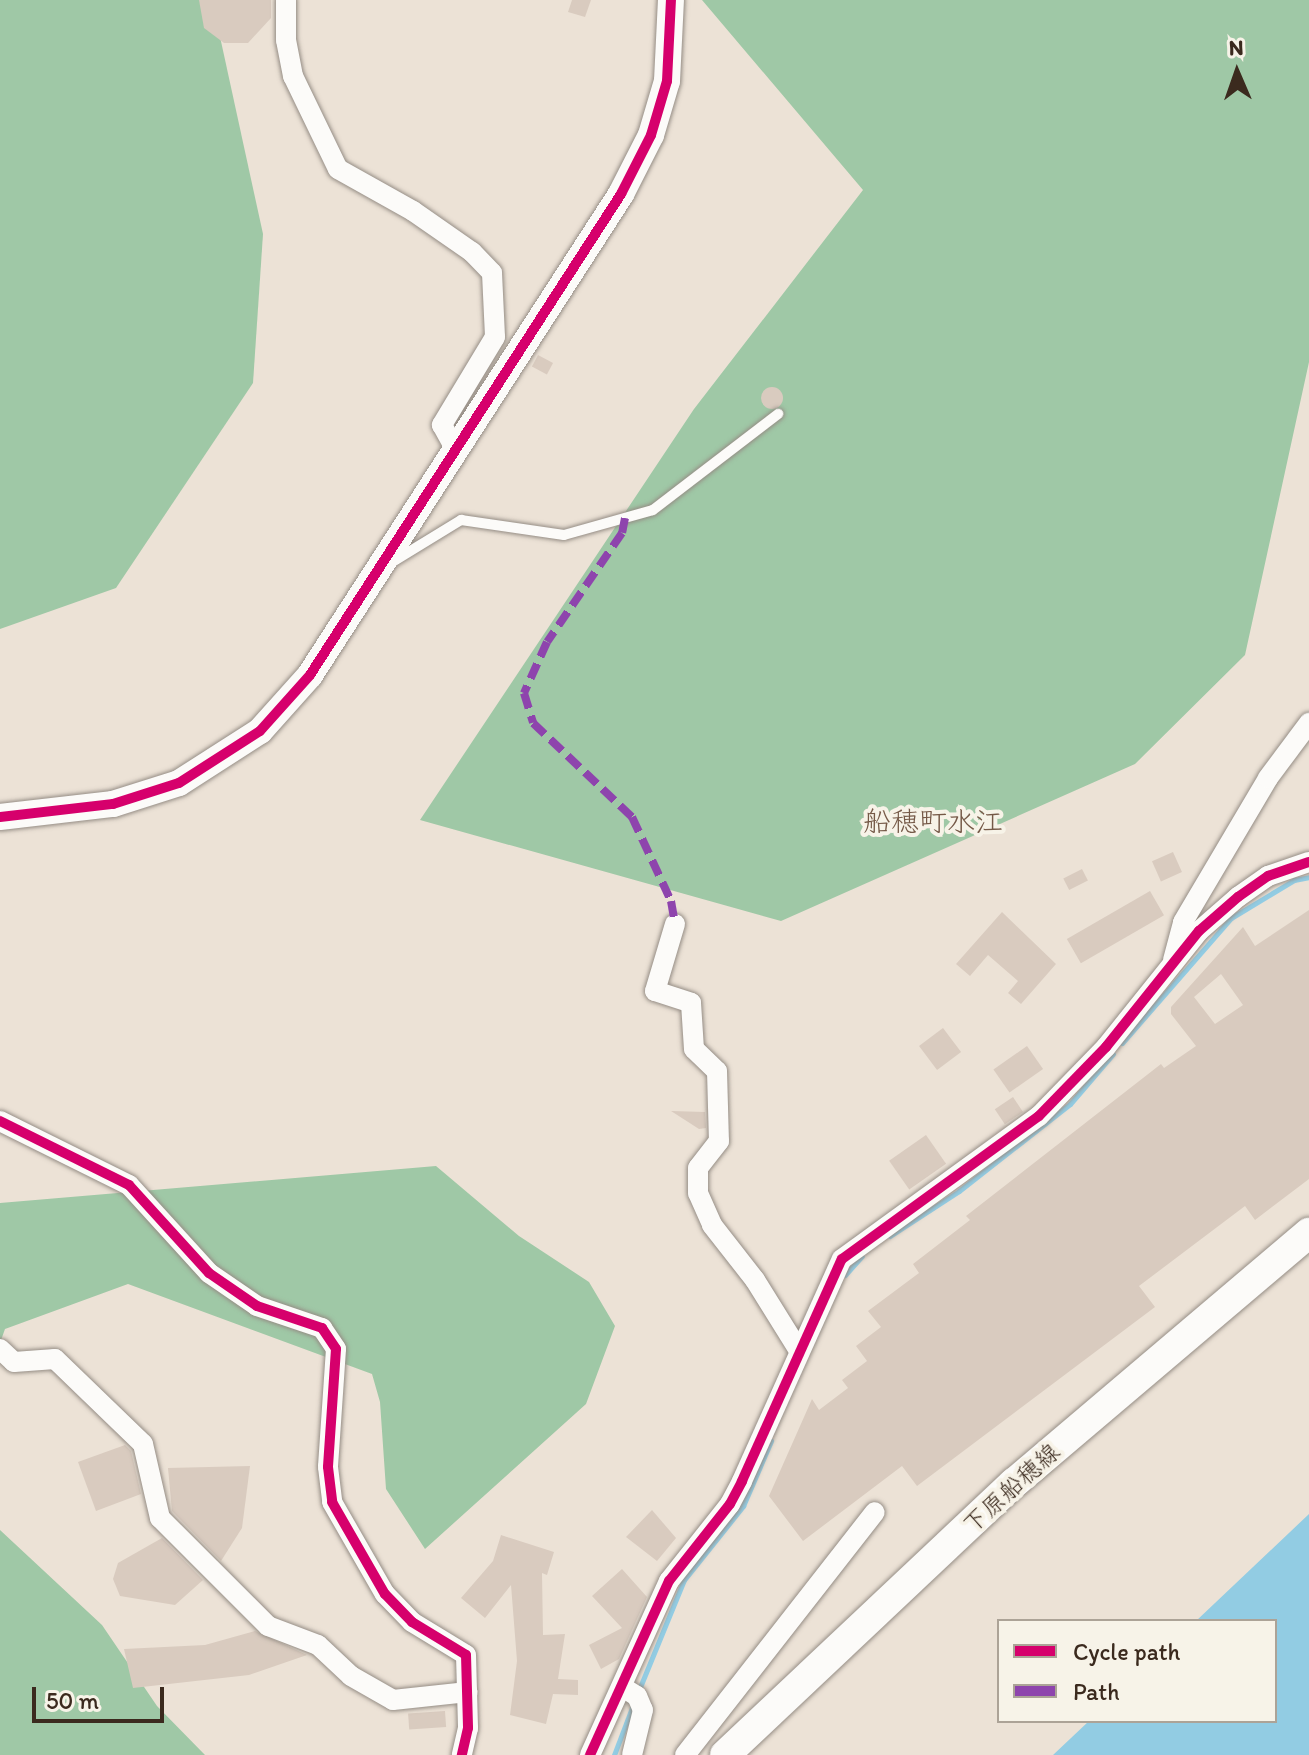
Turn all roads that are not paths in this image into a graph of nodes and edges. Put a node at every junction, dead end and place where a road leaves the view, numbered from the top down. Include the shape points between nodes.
1 (286, 0) edge
2 (671, 0) edge
3 (778, 414) dead end
4 (456, 450) junction
5 (376, 573) junction
6 (1309, 723) edge
7 (0, 817) edge
8 (1309, 862) edge
9 (675, 924) dead end
10 (1173, 961) junction
11 (0, 1121) edge
12 (1309, 1233) edge
13 (0, 1349) edge
14 (798, 1349) junction
15 (875, 1512) dead end
16 (468, 1692) junction
17 (630, 1692) junction
18 (462, 1755) edge
19 (590, 1755) edge
20 (632, 1755) edge
21 (685, 1755) edge
22 (725, 1755) edge

1 - 4 street via 293,76 338,169 413,211 472,252 492,273 495,337 442,425
2 - 4 street via 667,81 651,135 621,194
3 - 5 lane via 653,510 564,535 461,520
4 - 5 street
5 - 7 street via 310,675 260,731 227,757 179,783 113,804
6 - 10 street via 1268,778 1183,922
8 - 10 street via 1268,876 1238,897
9 - 14 street via 655,991 691,1003 694,1049 717,1071 719,1141 698,1168 698,1193 712,1225
10 - 14 street via 1106,1047 1039,1116 842,1259
11 - 16 street via 129,1185 209,1273 257,1306 322,1328 336,1349 328,1467 332,1502 385,1594 422,1630 466,1655
12 - 22 main road, 下原船穂線 via 1014,1483
13 - 16 street via 14,1362 55,1359 143,1444 160,1518 268,1626 318,1645 351,1676 393,1700
14 - 17 street via 736,1493 674,1573
15 - 21 street
16 - 18 street
17 - 19 street
17 - 20 street via 643,1710

